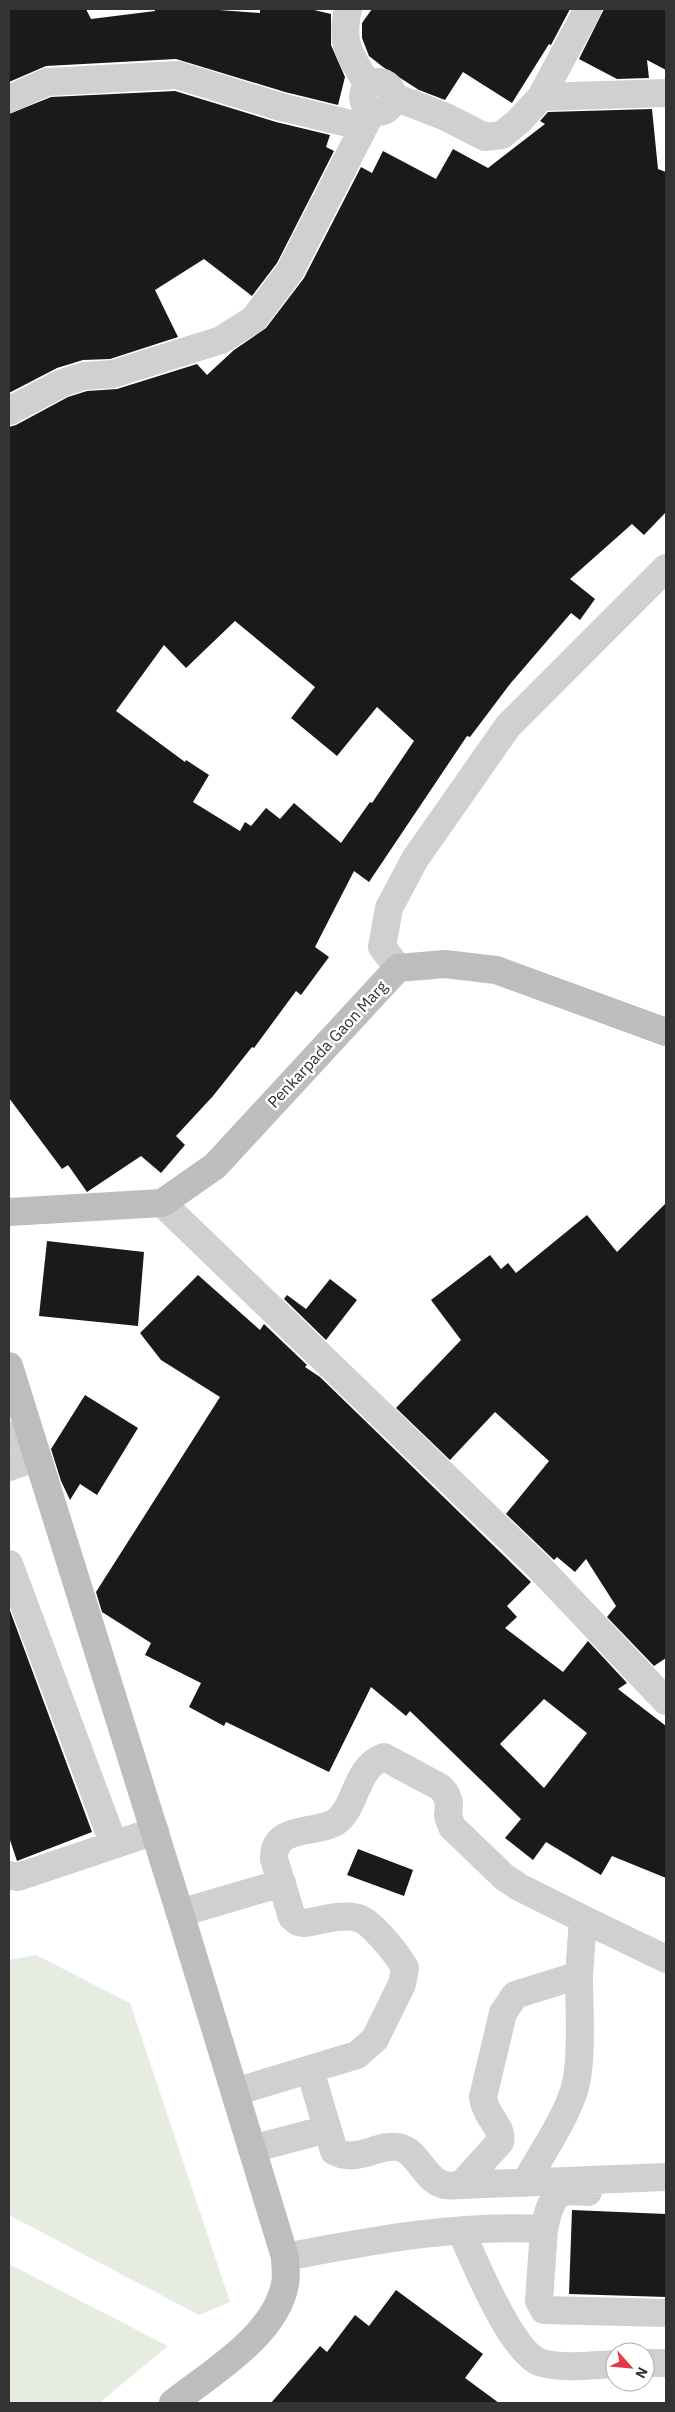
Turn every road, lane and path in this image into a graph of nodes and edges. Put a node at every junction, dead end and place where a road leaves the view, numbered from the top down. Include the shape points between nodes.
1 (348, 9) edge
2 (588, 9) edge
3 (666, 93) edge
4 (540, 97) junction
5 (9, 99) edge
6 (374, 105) junction
7 (9, 411) edge
8 (666, 568) edge
9 (398, 968) junction
10 (666, 1032) edge
11 (162, 1203) junction
12 (9, 1212) edge
13 (9, 1366) edge
14 (13, 1397) edge
15 (19, 1434) edge
16 (37, 1457) junction
17 (9, 1467) edge
18 (9, 1564) edge
19 (665, 1698) edge
20 (155, 1831) junction
21 (114, 1845) junction
22 (9, 1875) edge
23 (282, 1883) junction
24 (180, 1913) junction
25 (583, 1919) junction
26 (666, 1959) edge
27 (579, 1975) junction
28 (310, 2070) junction
29 (235, 2092) junction
30 (327, 2129) junction
31 (252, 2149) junction
32 (666, 2177) edge
33 (525, 2183) junction
34 (461, 2185) junction
35 (666, 2195) edge
36 (544, 2229) junction
37 (461, 2231) junction
38 (285, 2257) junction
39 (666, 2313) edge
40 (605, 2364) edge
41 (173, 2403) edge

1 - 6 street via 343,29 346,47
2 - 4 street
3 - 4 street
4 - 6 street via 502,135 485,137 446,117
5 - 6 street via 48,82 177,75 281,107
6 - 7 street via 290,271 254,319 220,340 113,374 84,376 62,383
8 - 9 street via 508,726 415,859 389,908 384,928 382,947
9 - 10 street, Penkarpada Gaon Marg via 445,964 496,970
9 - 11 street, Penkarpada Gaon Marg via 216,1166
11 - 12 street
11 - 19 street via 524,1552
13 - 14 street
14 - 15 street
15 - 16 street
16 - 17 street
16 - 20 street
18 - 21 street
20 - 21 street
20 - 24 street
21 - 22 street via 18,1876
23 - 24 street
23 - 25 street via 274,1859 277,1845 292,1833 333,1824 341,1817 368,1766 384,1757 440,1787 446,1794 452,1827 504,1877
23 - 28 street via 292,1917 298,1922 359,1918 374,1930 406,1968 402,1984 375,2039 357,2055
24 - 29 street
25 - 26 street
25 - 27 street
27 - 33 street via 578,2065 574,2089 564,2114
27 - 34 street via 515,1995 508,2002 483,2097 486,2112 502,2136
28 - 29 street
28 - 30 street
29 - 31 street
30 - 31 street
30 - 34 street via 334,2151 343,2156 397,2147 406,2151 437,2182
31 - 38 street
32 - 33 street
33 - 34 street
35 - 36 street via 564,2192 550,2207
36 - 37 street via 515,2227
36 - 39 street via 538,2301 544,2310
37 - 38 street via 397,2236
37 - 40 street via 504,2323 528,2354 541,2363
38 - 41 street via 285,2284 275,2312 256,2337

